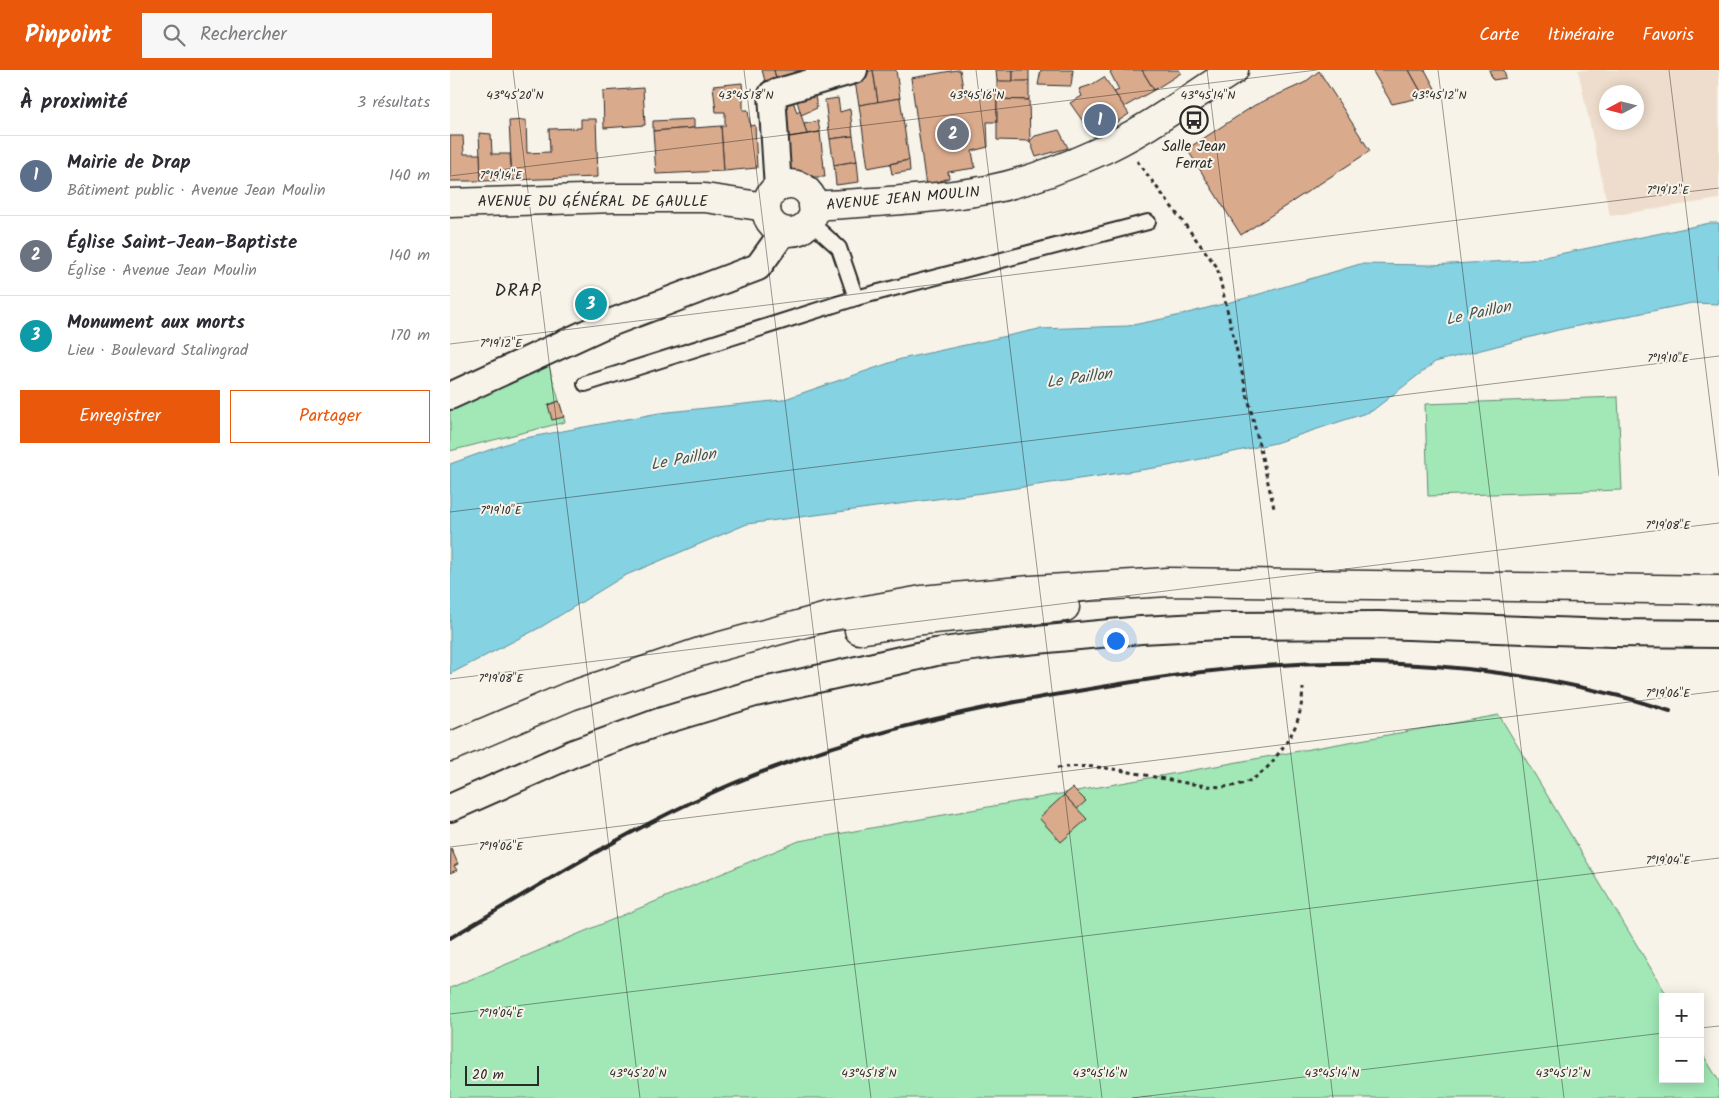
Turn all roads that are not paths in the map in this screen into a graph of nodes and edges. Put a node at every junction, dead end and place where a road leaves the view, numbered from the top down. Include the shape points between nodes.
1 (854, 70) edge
2 (1234, 70) edge
3 (772, 197) junction
4 (450, 203) edge
5 (811, 214) junction
6 (1148, 222) dead end
7 (784, 231) junction
8 (856, 298) junction
9 (585, 384) dead end
10 (450, 396) edge
11 (1719, 590) edge
12 (1719, 607) edge
13 (1719, 634) edge
14 (450, 747) edge
15 (450, 764) edge
16 (450, 808) edge

1 - 3 street via 772,94
2 - 5 main road, AVENUE JEAN MOULIN via 1122,140 1066,166 988,190
3 - 4 main road, AVENUE DU GÉNÉRAL DE GAULLE
3 - 5 main road via 793,184 800,187 811,198
3 - 7 main road via 771,222
5 - 7 main road via 798,230
5 - 8 lane via 839,248
6 - 8 lane
7 - 10 street via 758,267 602,326
8 - 9 lane
11 - 14 main road via 1168,582 922,600 827,617 703,651 570,696
12 - 15 main road via 1170,599 923,620 824,635 706,669 574,713
13 - 16 street via 1378,625 1220,626 1122,632 936,652 755,693 659,722 574,752

